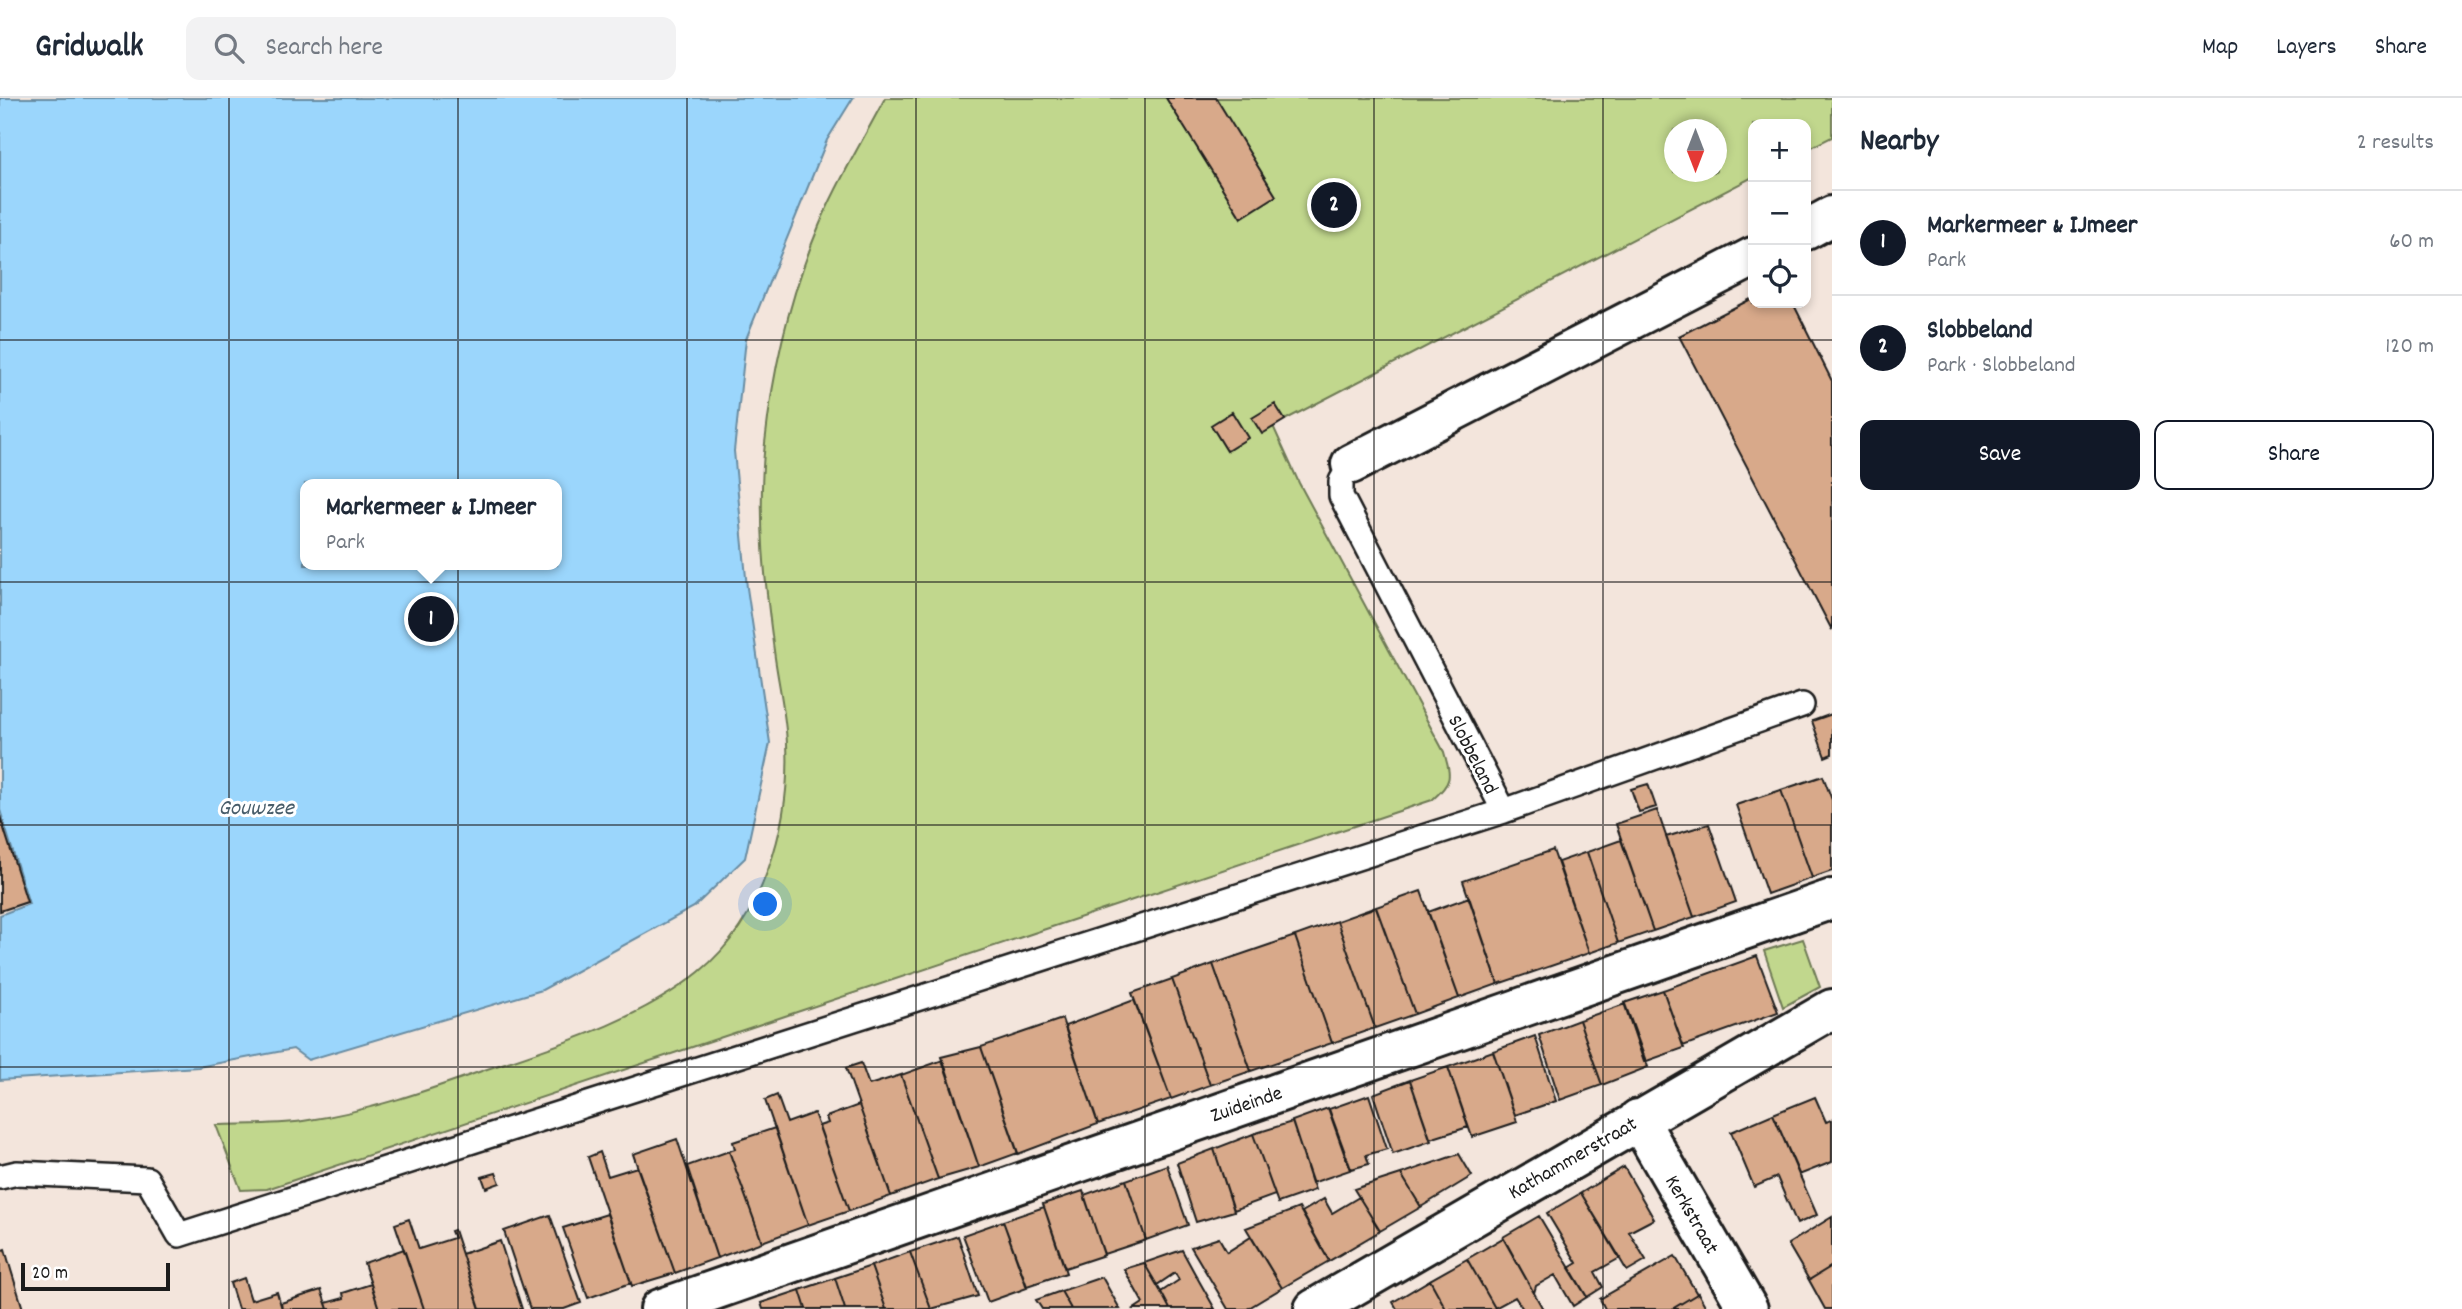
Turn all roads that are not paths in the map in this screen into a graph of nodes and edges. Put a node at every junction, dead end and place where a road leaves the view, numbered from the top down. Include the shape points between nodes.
1 (1832, 216) edge
2 (1811, 227) edge
3 (1748, 260) edge
4 (1351, 464) joint
5 (1802, 705) dead end
6 (1504, 811) junction
7 (1832, 900) edge
8 (1832, 1009) edge
9 (1638, 1119) junction
10 (0, 1177) edge
11 (660, 1309) edge
12 (1314, 1309) edge
13 (1748, 1309) edge

1 - 2 street
3 - 4 street, Slobbeland
4 - 6 lane, Slobbeland via 1341,481 1341,496
5 - 6 lane
6 - 10 lane via 179,1235 147,1180 17,1173
7 - 11 street, Zuideinde
8 - 9 street, Kathammerstraat
9 - 12 street, Kathammerstraat
9 - 13 street, Kerkstraat

